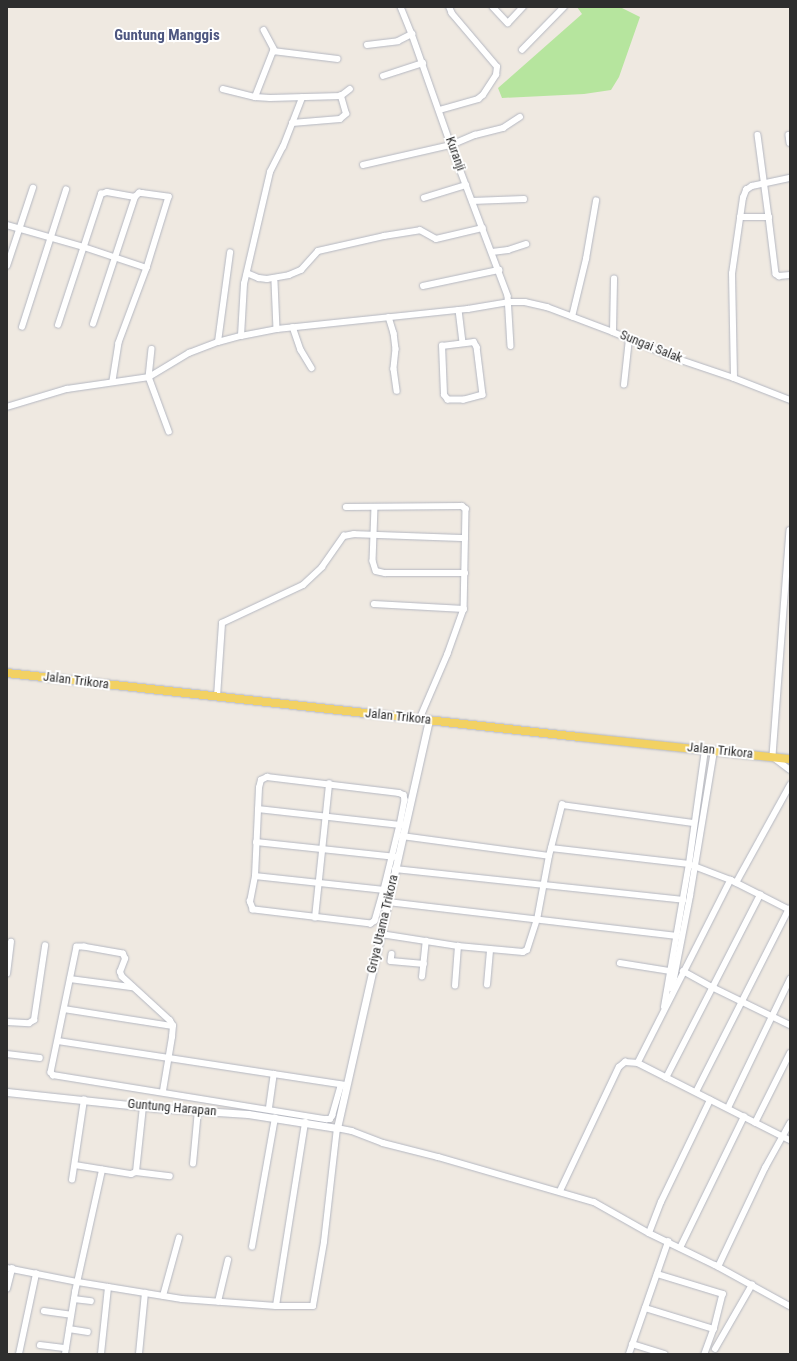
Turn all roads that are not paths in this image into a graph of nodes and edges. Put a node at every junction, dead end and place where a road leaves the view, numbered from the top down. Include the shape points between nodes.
1 (401, 7) edge
2 (449, 7) edge
3 (493, 7) edge
4 (523, 7) edge
5 (564, 7) edge
6 (264, 30) dead end
7 (412, 34) junction
8 (367, 45) dead end
9 (522, 50) dead end
10 (275, 51) junction
11 (338, 59) dead end
12 (423, 63) junction
13 (383, 76) dead end
14 (223, 88) dead end
15 (350, 89) dead end
16 (342, 96) junction
17 (255, 97) junction
18 (302, 98) junction
19 (440, 110) junction
20 (520, 117) dead end
21 (292, 123) junction
22 (758, 135) dead end
23 (789, 135) dead end
24 (790, 143) edge
25 (451, 145) junction
26 (363, 166) dead end
27 (790, 178) edge
28 (765, 184) junction
29 (466, 185) junction
30 (33, 188) dead end
31 (66, 190) dead end
32 (135, 198) junction
33 (424, 198) dead end
34 (524, 199) dead end
35 (472, 201) junction
36 (596, 201) dead end
37 (740, 216) junction
38 (769, 216) junction
39 (7, 226) edge
40 (483, 228) junction
41 (19, 229) junction
42 (51, 238) junction
43 (526, 244) dead end
44 (84, 247) junction
45 (492, 252) junction
46 (230, 253) dead end
47 (115, 258) junction
48 (7, 266) edge
49 (147, 268) junction
50 (499, 270) junction
51 (247, 273) junction
52 (790, 275) edge
53 (614, 279) dead end
54 (275, 282) dead end
55 (423, 286) dead end
56 (509, 302) junction
57 (459, 310) junction
58 (389, 317) junction
59 (572, 317) junction
60 (93, 324) dead end
61 (58, 325) dead end
62 (22, 327) dead end
63 (293, 327) junction
64 (277, 329) junction
65 (613, 332) junction
66 (241, 336) junction
67 (629, 339) junction
68 (218, 342) junction
69 (463, 343) junction
70 (511, 346) dead end
71 (152, 349) dead end
72 (312, 368) dead end
73 (149, 377) junction
74 (734, 378) junction
75 (113, 382) junction
76 (624, 385) dead end
77 (397, 391) dead end
78 (790, 400) edge
79 (7, 407) edge
80 (169, 431) dead end
81 (346, 507) dead end
82 (375, 507) junction
83 (790, 530) edge
84 (374, 536) junction
85 (465, 538) junction
86 (465, 573) junction
87 (374, 604) dead end
88 (464, 609) junction
89 (7, 672) edge
90 (217, 697) junction
91 (424, 720) junction
92 (710, 750) junction
93 (772, 757) junction
94 (790, 759) edge
95 (790, 770) edge
96 (329, 784) junction
97 (790, 785) edge
98 (258, 809) junction
99 (326, 817) junction
100 (694, 823) junction
101 (400, 826) junction
102 (402, 836) junction
103 (256, 842) junction
104 (551, 848) junction
105 (322, 849) junction
106 (549, 856) junction
107 (395, 857) junction
108 (692, 865) junction
109 (395, 869) junction
110 (255, 876) junction
111 (733, 881) junction
112 (319, 883) junction
113 (544, 886) junction
114 (384, 890) junction
115 (760, 895) junction
116 (683, 900) junction
117 (388, 902) junction
118 (789, 909) edge
119 (315, 918) junction
120 (537, 920) junction
121 (381, 934) junction
122 (677, 936) junction
123 (426, 941) junction
124 (11, 942) dead end
125 (46, 946) dead end
126 (458, 946) junction
127 (490, 950) junction
128 (392, 954) dead end
129 (620, 963) dead end
130 (424, 964) junction
131 (670, 971) junction
132 (683, 971) junction
133 (7, 974) edge
134 (422, 977) dead end
135 (70, 979) junction
136 (790, 979) edge
137 (487, 984) dead end
138 (455, 986) dead end
139 (132, 987) junction
140 (712, 987) junction
141 (669, 1001) junction
142 (743, 1002) junction
143 (64, 1009) junction
144 (662, 1015) junction
145 (772, 1016) junction
146 (7, 1022) edge
147 (790, 1025) edge
148 (173, 1026) junction
149 (58, 1041) junction
150 (790, 1053) edge
151 (7, 1054) edge
152 (40, 1058) dead end
153 (168, 1059) junction
154 (638, 1063) junction
155 (274, 1074) junction
156 (666, 1078) junction
157 (344, 1085) junction
158 (7, 1092) edge
159 (162, 1092) junction
160 (696, 1092) junction
161 (84, 1100) junction
162 (710, 1100) junction
163 (143, 1106) junction
164 (268, 1108) junction
165 (728, 1108) junction
166 (198, 1110) junction
167 (744, 1117) junction
168 (274, 1118) junction
169 (305, 1122) junction
170 (755, 1123) junction
171 (790, 1123) edge
172 (337, 1128) junction
173 (783, 1136) junction
174 (790, 1140) edge
175 (193, 1164) dead end
176 (75, 1165) junction
177 (102, 1170) junction
178 (136, 1172) junction
179 (170, 1176) dead end
180 (72, 1180) dead end
181 (560, 1191) junction
182 (649, 1233) junction
183 (179, 1238) dead end
184 (668, 1242) junction
185 (252, 1247) dead end
186 (680, 1248) junction
187 (228, 1260) dead end
188 (718, 1267) junction
189 (10, 1268) edge
190 (36, 1274) junction
191 (657, 1274) junction
192 (78, 1282) junction
193 (752, 1285) junction
194 (108, 1287) junction
195 (7, 1289) edge
196 (145, 1293) junction
197 (163, 1296) junction
198 (74, 1299) junction
199 (91, 1302) dead end
200 (218, 1302) junction
201 (276, 1306) junction
202 (790, 1306) edge
203 (645, 1308) junction
204 (44, 1311) dead end
205 (71, 1315) junction
206 (69, 1329) junction
207 (714, 1329) junction
208 (88, 1332) dead end
209 (632, 1344) junction
210 (40, 1345) dead end
211 (66, 1348) junction
212 (715, 1349) dead end
213 (19, 1354) edge
214 (65, 1354) edge
215 (101, 1354) edge
216 (139, 1354) edge
217 (629, 1354) edge
218 (665, 1354) edge
219 (705, 1354) edge

1 - 7 street, Kuranji
2 - 19 street via 452,14 497,67 496,75 478,99
3 - 4 street via 508,23
5 - 9 street
6 - 10 street
7 - 8 street via 398,41
7 - 12 street, Kuranji
10 - 11 street
10 - 17 street via 270,54
12 - 13 street
12 - 19 street, Kuranji
14 - 17 street
15 - 16 street
16 - 18 street
16 - 21 street via 346,114 340,119
17 - 18 street
18 - 21 street
19 - 25 street, Kuranji
20 - 25 street via 503,128 475,135
21 - 51 street via 270,172
22 - 28 street
23 - 24 street
25 - 26 street
25 - 29 street, Kuranji
27 - 28 street
28 - 37 street via 752,186 746,190
28 - 38 street
29 - 33 street
29 - 35 street, Kuranji
30 - 41 street
31 - 42 street
32 - 44 street via 102,192
32 - 47 street
32 - 49 street via 139,193 169,197
34 - 35 street
35 - 40 street, Kuranji
36 - 59 street
37 - 38 street
37 - 74 street via 732,274
38 - 52 street via 776,274
39 - 41 street
40 - 45 street, Kuranji
40 - 51 street via 436,239 420,230 384,236 318,251 301,270 289,275 267,279
41 - 42 street
41 - 48 street
42 - 44 street
42 - 62 street
43 - 45 street
44 - 47 street
44 - 61 street
45 - 50 street, Kuranji
46 - 68 street
47 - 49 street
47 - 60 street
49 - 75 street via 119,343
50 - 55 street
50 - 56 street, Kuranji
51 - 66 street
53 - 65 street
54 - 64 street
56 - 57 street, Sungai Salak
56 - 59 street, Sungai Salak via 525,302 547,307
56 - 70 street, Kuranji
57 - 58 street, Sungai Salak
57 - 69 street
58 - 63 street, Sungai Salak
58 - 77 street via 396,350 394,369
59 - 65 street, Sungai Salak
63 - 64 street, Sungai Salak
63 - 72 street via 301,350
64 - 66 street, Sungai Salak
65 - 67 street, Sungai Salak
66 - 68 street, Sungai Salak
67 - 74 street, Sungai Salak
67 - 76 street
68 - 73 street, Sungai Salak via 189,353
69 - 69 street via 442,346 444,395 448,400 464,400 482,395 476,344
71 - 73 street
73 - 75 street
73 - 80 street
74 - 78 street, Sungai Salak
75 - 79 street via 67,389
81 - 82 street
82 - 84 street
82 - 85 street via 464,506 467,515
83 - 93 street
84 - 85 street
84 - 86 street via 374,569 379,572
84 - 90 street via 344,536 322,567 303,585 222,623
85 - 86 street
86 - 88 street
87 - 88 street
88 - 91 street
89 - 90 main road, Jalan Trikora
90 - 91 main road, Jalan Trikora
91 - 92 main road, Jalan Trikora
91 - 102 street, Griya Utama Trikora
92 - 93 main road, Jalan Trikora
92 - 100 street
92 - 108 street
93 - 94 main road, Jalan Trikora
93 - 95 street
96 - 98 street via 264,778 260,782
96 - 99 street
96 - 101 street via 403,794 405,800
97 - 111 street
98 - 99 street
98 - 103 street
99 - 101 street
99 - 105 street
100 - 104 street via 562,805
100 - 108 street
101 - 107 street
102 - 106 street
102 - 107 street, Griya Utama Trikora
103 - 105 street
103 - 110 street
104 - 106 street
104 - 108 street
105 - 107 street
105 - 112 street
106 - 113 street
107 - 109 street, Griya Utama Trikora
107 - 114 street
108 - 111 street
108 - 116 street
108 - 141 street via 677,968
109 - 113 street
109 - 117 street, Griya Utama Trikora
110 - 112 street
110 - 119 street via 250,902 253,910
111 - 115 street
111 - 132 street
112 - 114 street
112 - 119 street
113 - 116 street
113 - 120 street
114 - 119 street via 375,921 371,924
115 - 118 street
115 - 140 street
116 - 122 street
117 - 120 street
117 - 121 street, Griya Utama Trikora
118 - 142 street
120 - 122 street
120 - 127 street via 525,952
121 - 123 street
121 - 157 street, Griya Utama Trikora
122 - 131 street
123 - 126 street
123 - 130 street
124 - 133 street
125 - 146 street via 34,1020 29,1023
126 - 127 street
126 - 138 street
127 - 137 street
128 - 130 street via 391,961
129 - 131 street
130 - 134 street
131 - 144 street
132 - 140 street
132 - 141 street
135 - 139 street
135 - 139 street via 76,948 85,947 123,954 125,959 120,973
135 - 143 street
136 - 145 street
139 - 148 street via 166,1016
140 - 142 street
140 - 156 street
141 - 144 street
142 - 145 street
142 - 160 street
143 - 148 street
143 - 149 street
144 - 154 street
145 - 147 street
145 - 165 street
148 - 153 street
149 - 153 street
149 - 159 street via 53,1075
150 - 170 street
151 - 152 street
153 - 155 street
153 - 159 street
154 - 156 street
154 - 181 street via 625,1062 619,1067
155 - 157 street
155 - 164 street
156 - 160 street
157 - 164 street via 330,1118
157 - 172 street, Griya Utama Trikora
158 - 161 street, Guntung Harapan
159 - 164 street
160 - 162 street
161 - 163 street, Guntung Harapan
161 - 176 street
162 - 165 street
162 - 182 street via 661,1202
163 - 166 street, Guntung Harapan
163 - 178 street
165 - 167 street
166 - 168 street, Guntung Harapan
166 - 175 street
167 - 170 street
167 - 186 street
168 - 169 street, Guntung Harapan
168 - 185 street
169 - 172 street, Guntung Harapan
169 - 201 street
170 - 173 street
171 - 173 street
172 - 181 street
172 - 201 street via 324,1242 313,1306
173 - 174 street
173 - 188 street
176 - 177 street
176 - 180 street
177 - 178 street via 131,1174
177 - 192 street
178 - 179 street
181 - 182 street via 594,1202
182 - 184 street
183 - 197 street
184 - 186 street
184 - 191 street
186 - 188 street
187 - 200 street
188 - 193 street
189 - 190 street
189 - 195 street
190 - 192 street
190 - 213 street
191 - 203 street
191 - 207 street via 723,1294
192 - 194 street
192 - 198 street
193 - 202 street
193 - 212 street
194 - 196 street
194 - 215 street
196 - 197 street
196 - 216 street
197 - 200 street
198 - 199 street
198 - 205 street
200 - 201 street
203 - 207 street
203 - 209 street
204 - 205 street
205 - 206 street
206 - 208 street
206 - 211 street
207 - 219 street
209 - 217 street
209 - 218 street
210 - 211 street
211 - 214 street

